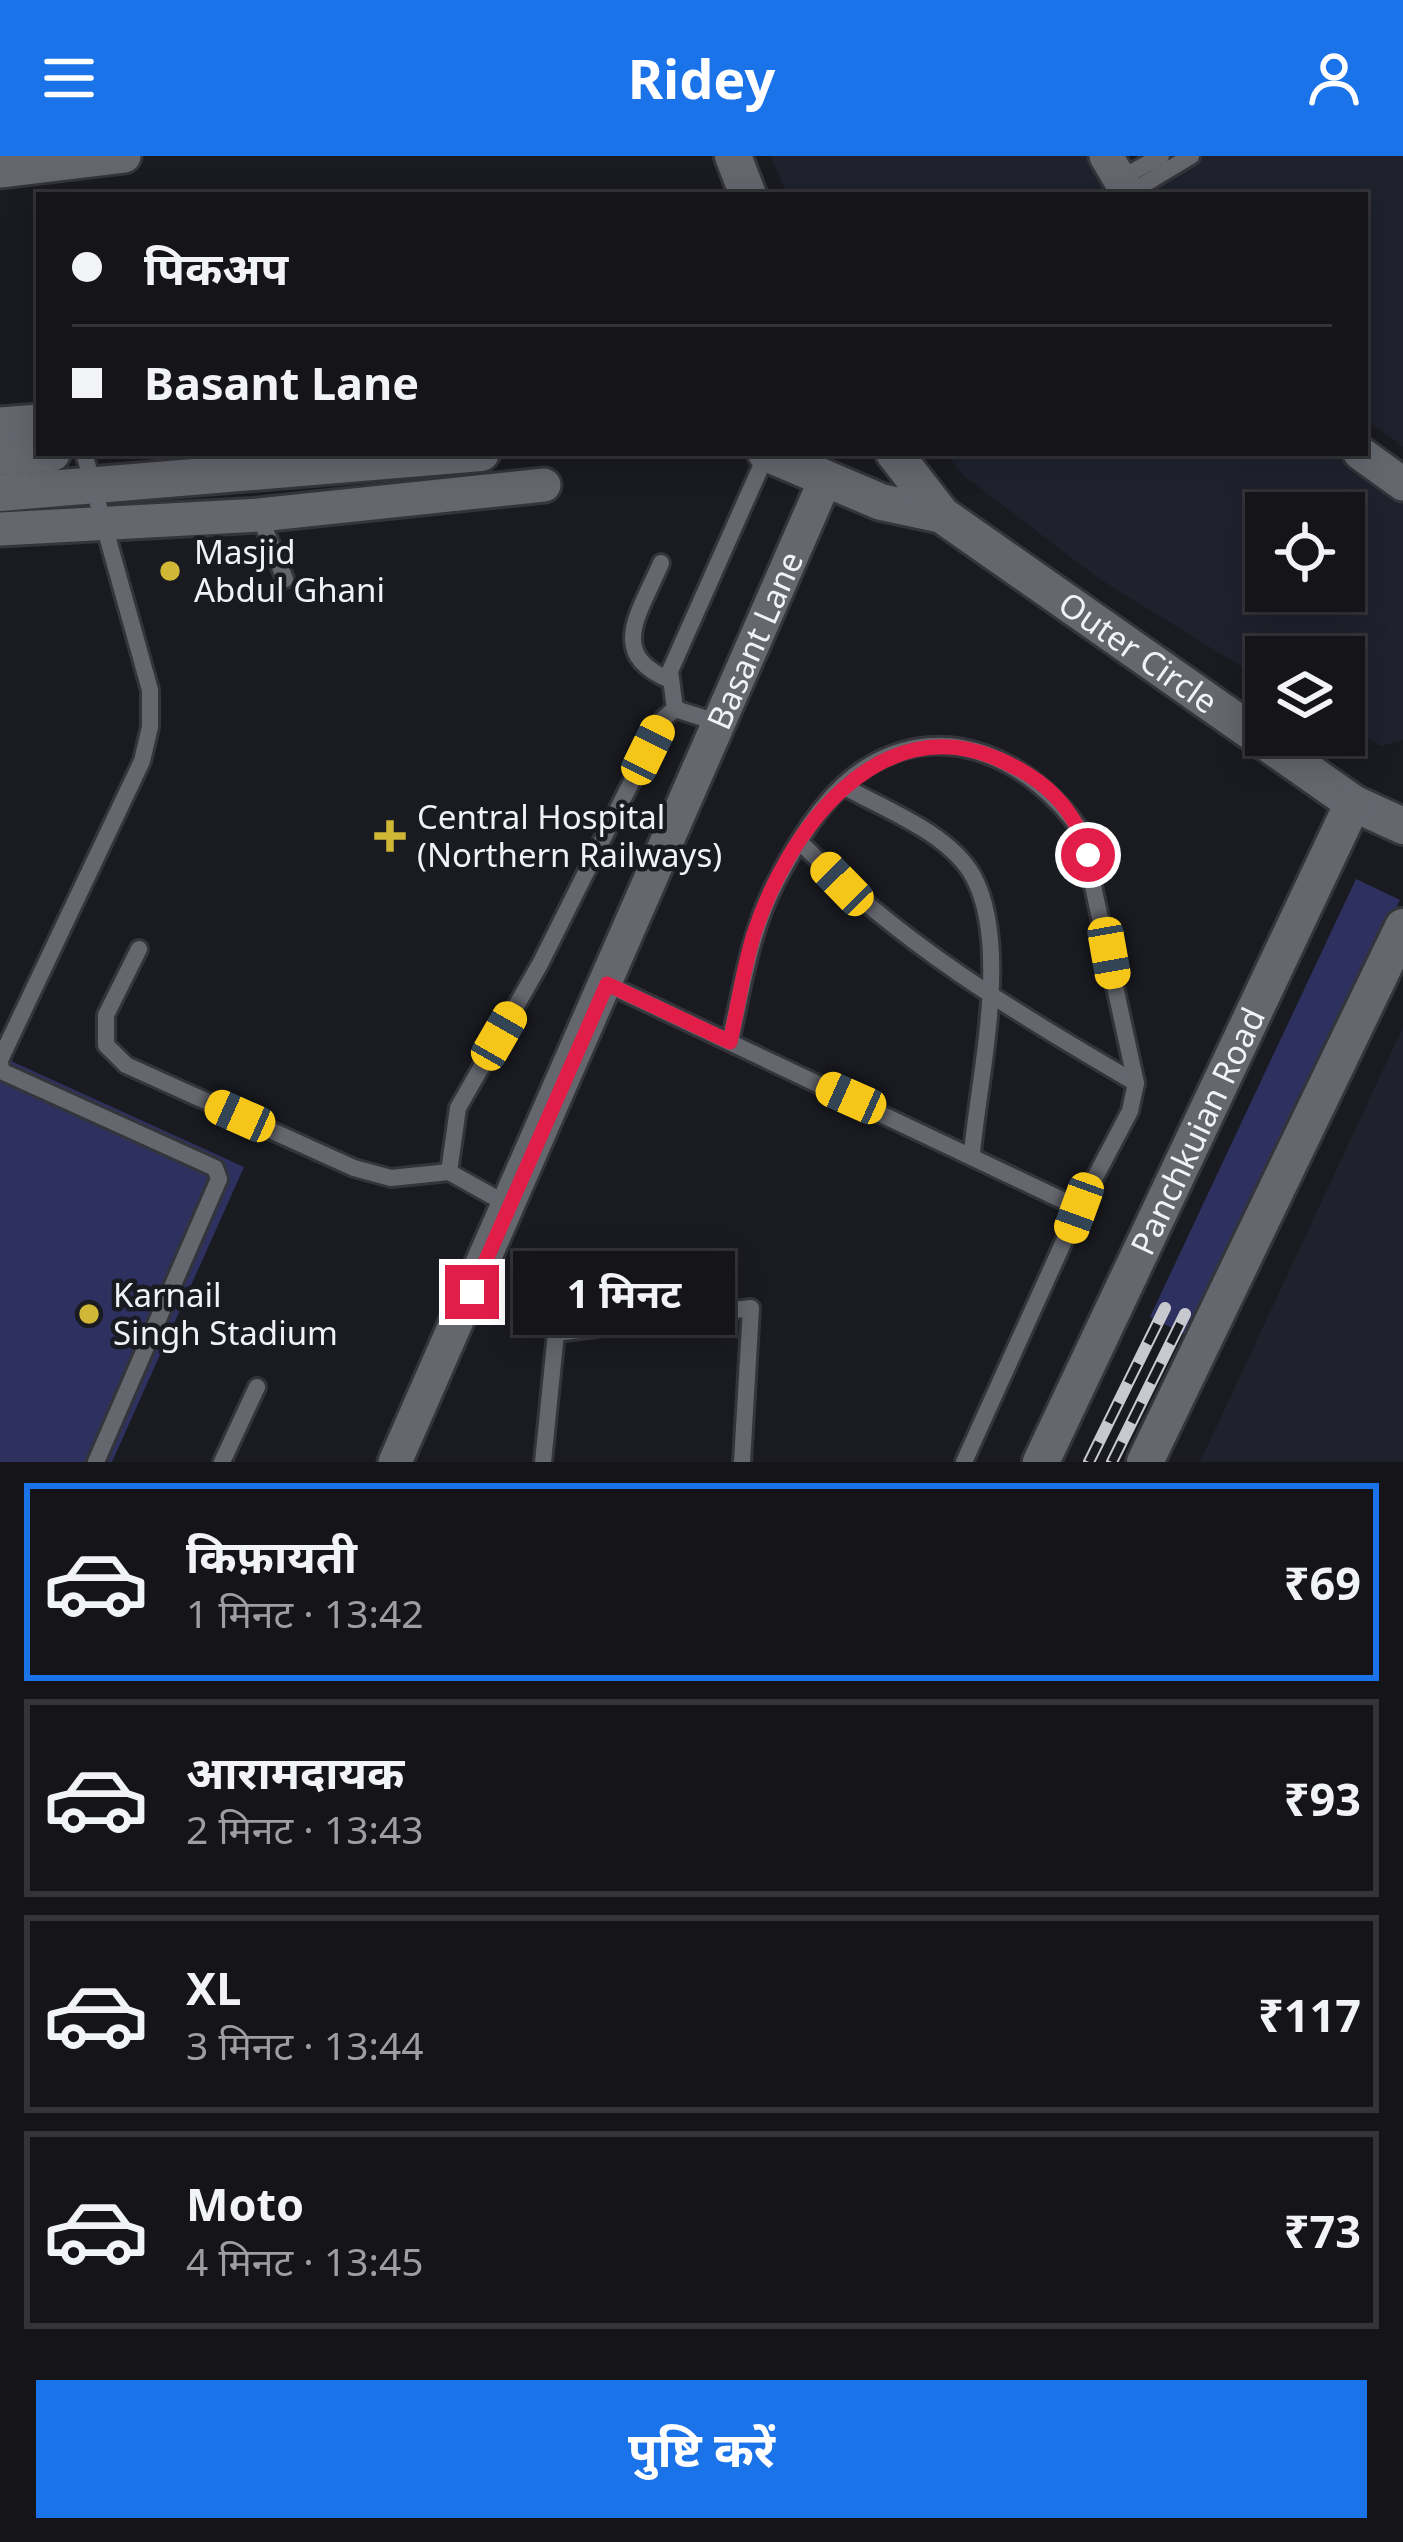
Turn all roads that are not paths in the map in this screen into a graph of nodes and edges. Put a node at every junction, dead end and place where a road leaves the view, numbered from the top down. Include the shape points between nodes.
1 (124, 156) edge
2 (734, 156) edge
3 (1161, 156) edge
4 (1191, 156) edge
5 (0, 171) edge
6 (44, 172) edge
7 (1121, 181) edge
8 (747, 192) edge
9 (36, 421) edge
10 (0, 424) edge
11 (36, 455) edge
12 (402, 456) edge
13 (765, 456) edge
14 (773, 456) edge
15 (896, 456) edge
16 (1364, 456) edge
17 (0, 458) edge
18 (88, 468) edge
19 (826, 478) junction
20 (1403, 484) edge
21 (544, 485) dead end
22 (0, 494) edge
23 (259, 515) junction
24 (941, 515) junction
25 (103, 520) junction
26 (0, 529) edge
27 (661, 563) dead end
28 (284, 579) dead end
29 (670, 680) junction
30 (676, 709) junction
31 (721, 723) junction
32 (843, 786) junction
33 (1353, 803) junction
34 (1403, 826) edge
35 (800, 842) junction
36 (1403, 927) edge
37 (139, 949) dead end
38 (607, 984) junction
39 (989, 998) junction
40 (730, 1042) junction
41 (1136, 1083) junction
42 (972, 1153) junction
43 (449, 1172) junction
44 (510, 1206) junction
45 (1079, 1208) junction
46 (257, 1387) dead end
47 (96, 1462) edge
48 (222, 1462) edge
49 (395, 1462) edge
50 (543, 1462) edge
51 (742, 1462) edge
52 (964, 1462) edge
53 (1041, 1462) edge
54 (1145, 1462) edge

1 - 6 street
2 - 8 main road
3 - 7 lane
4 - 7 lane
5 - 6 street
9 - 10 street
11 - 17 main road
12 - 18 main road
13 - 29 lane
14 - 19 main road
15 - 24 main road, Outer Circle
16 - 20 street
18 - 22 main road
18 - 25 lane
19 - 24 main road via 881,502
19 - 31 street, Basant Lane
21 - 23 street
23 - 25 street
23 - 28 lane
24 - 33 main road, Outer Circle
25 - 26 street
25 - 47 lane via 150,690 150,728 1,1070 215,1168 220,1179
27 - 29 lane via 633,654 640,668
29 - 30 lane
30 - 31 lane
30 - 43 lane via 663,719 458,1108
31 - 38 street, Basant Lane
32 - 35 lane
32 - 39 lane via 938,840 972,874 989,922
32 - 41 lane via 867,766 940,744 1029,772 1058,797 1082,831 1096,880
33 - 34 main road, Outer Circle
33 - 53 main road, Panchkuian Road
35 - 39 lane via 885,923
35 - 40 lane via 754,935
36 - 54 main road
37 - 43 lane via 106,1015 106,1046 126,1065 354,1168 391,1178
38 - 40 lane
38 - 44 street, Basant Lane
39 - 41 lane
39 - 42 lane
40 - 42 lane
41 - 45 lane via 1130,1111
42 - 45 lane
43 - 44 lane
44 - 49 street, Basant Lane
45 - 52 lane
46 - 48 lane
50 - 51 lane via 556,1333 751,1308

